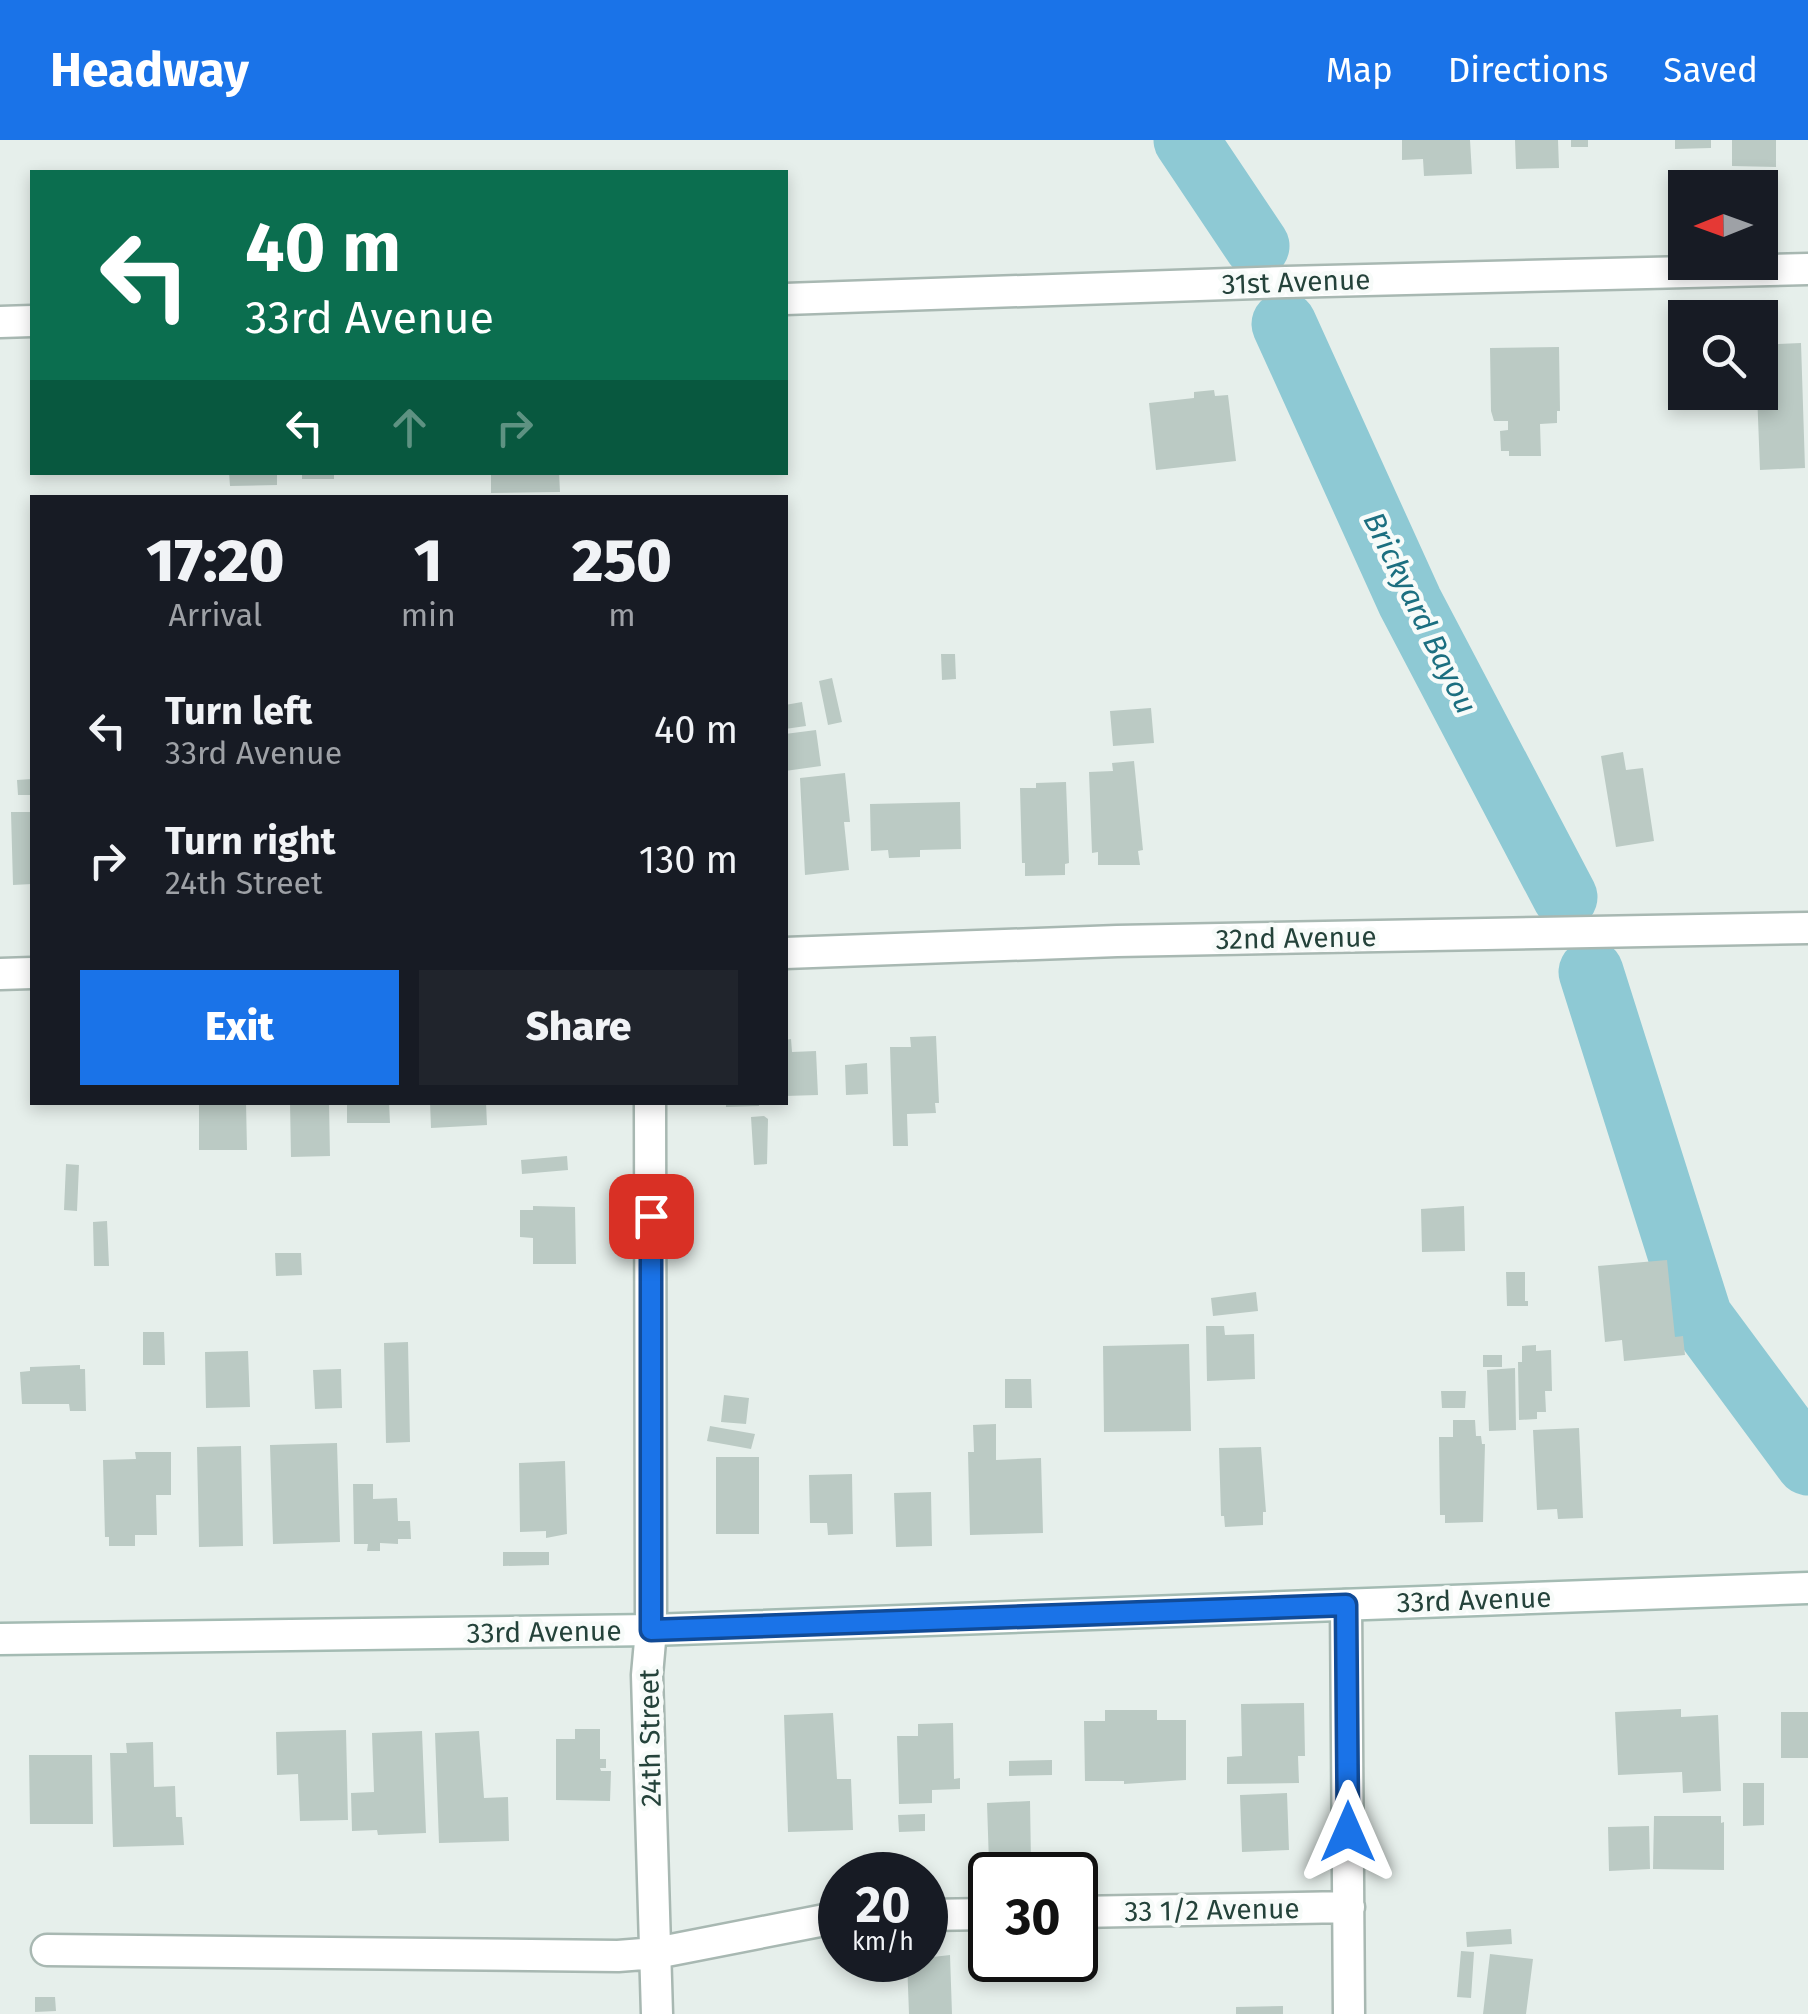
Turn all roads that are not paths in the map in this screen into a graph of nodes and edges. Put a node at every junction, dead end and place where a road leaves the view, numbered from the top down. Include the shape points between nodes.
1 (1808, 269) edge
2 (788, 299) edge
3 (30, 321) edge
4 (0, 322) edge
5 (1808, 928) edge
6 (788, 953) edge
7 (30, 973) edge
8 (0, 974) edge
9 (650, 1105) edge
10 (1808, 1588) edge
11 (1346, 1605) junction
12 (651, 1630) junction
13 (0, 1639) edge
14 (1349, 1907) junction
15 (1098, 1912) edge
16 (818, 1921) edge
17 (47, 1950) dead end
18 (656, 1953) junction
19 (657, 2014) edge
20 (1350, 2014) edge

1 - 2 street, 31st Avenue
3 - 4 street
5 - 6 street, 32nd Avenue
7 - 8 street
9 - 12 street, 24th Street
10 - 11 street, 33rd Avenue
11 - 12 street, 33rd Avenue
11 - 14 street
12 - 13 street, 33rd Avenue
12 - 18 street, 24th Street
14 - 15 street, 33 1/2 Avenue
14 - 20 street
16 - 18 street
17 - 18 street
18 - 19 street, 24th Street

